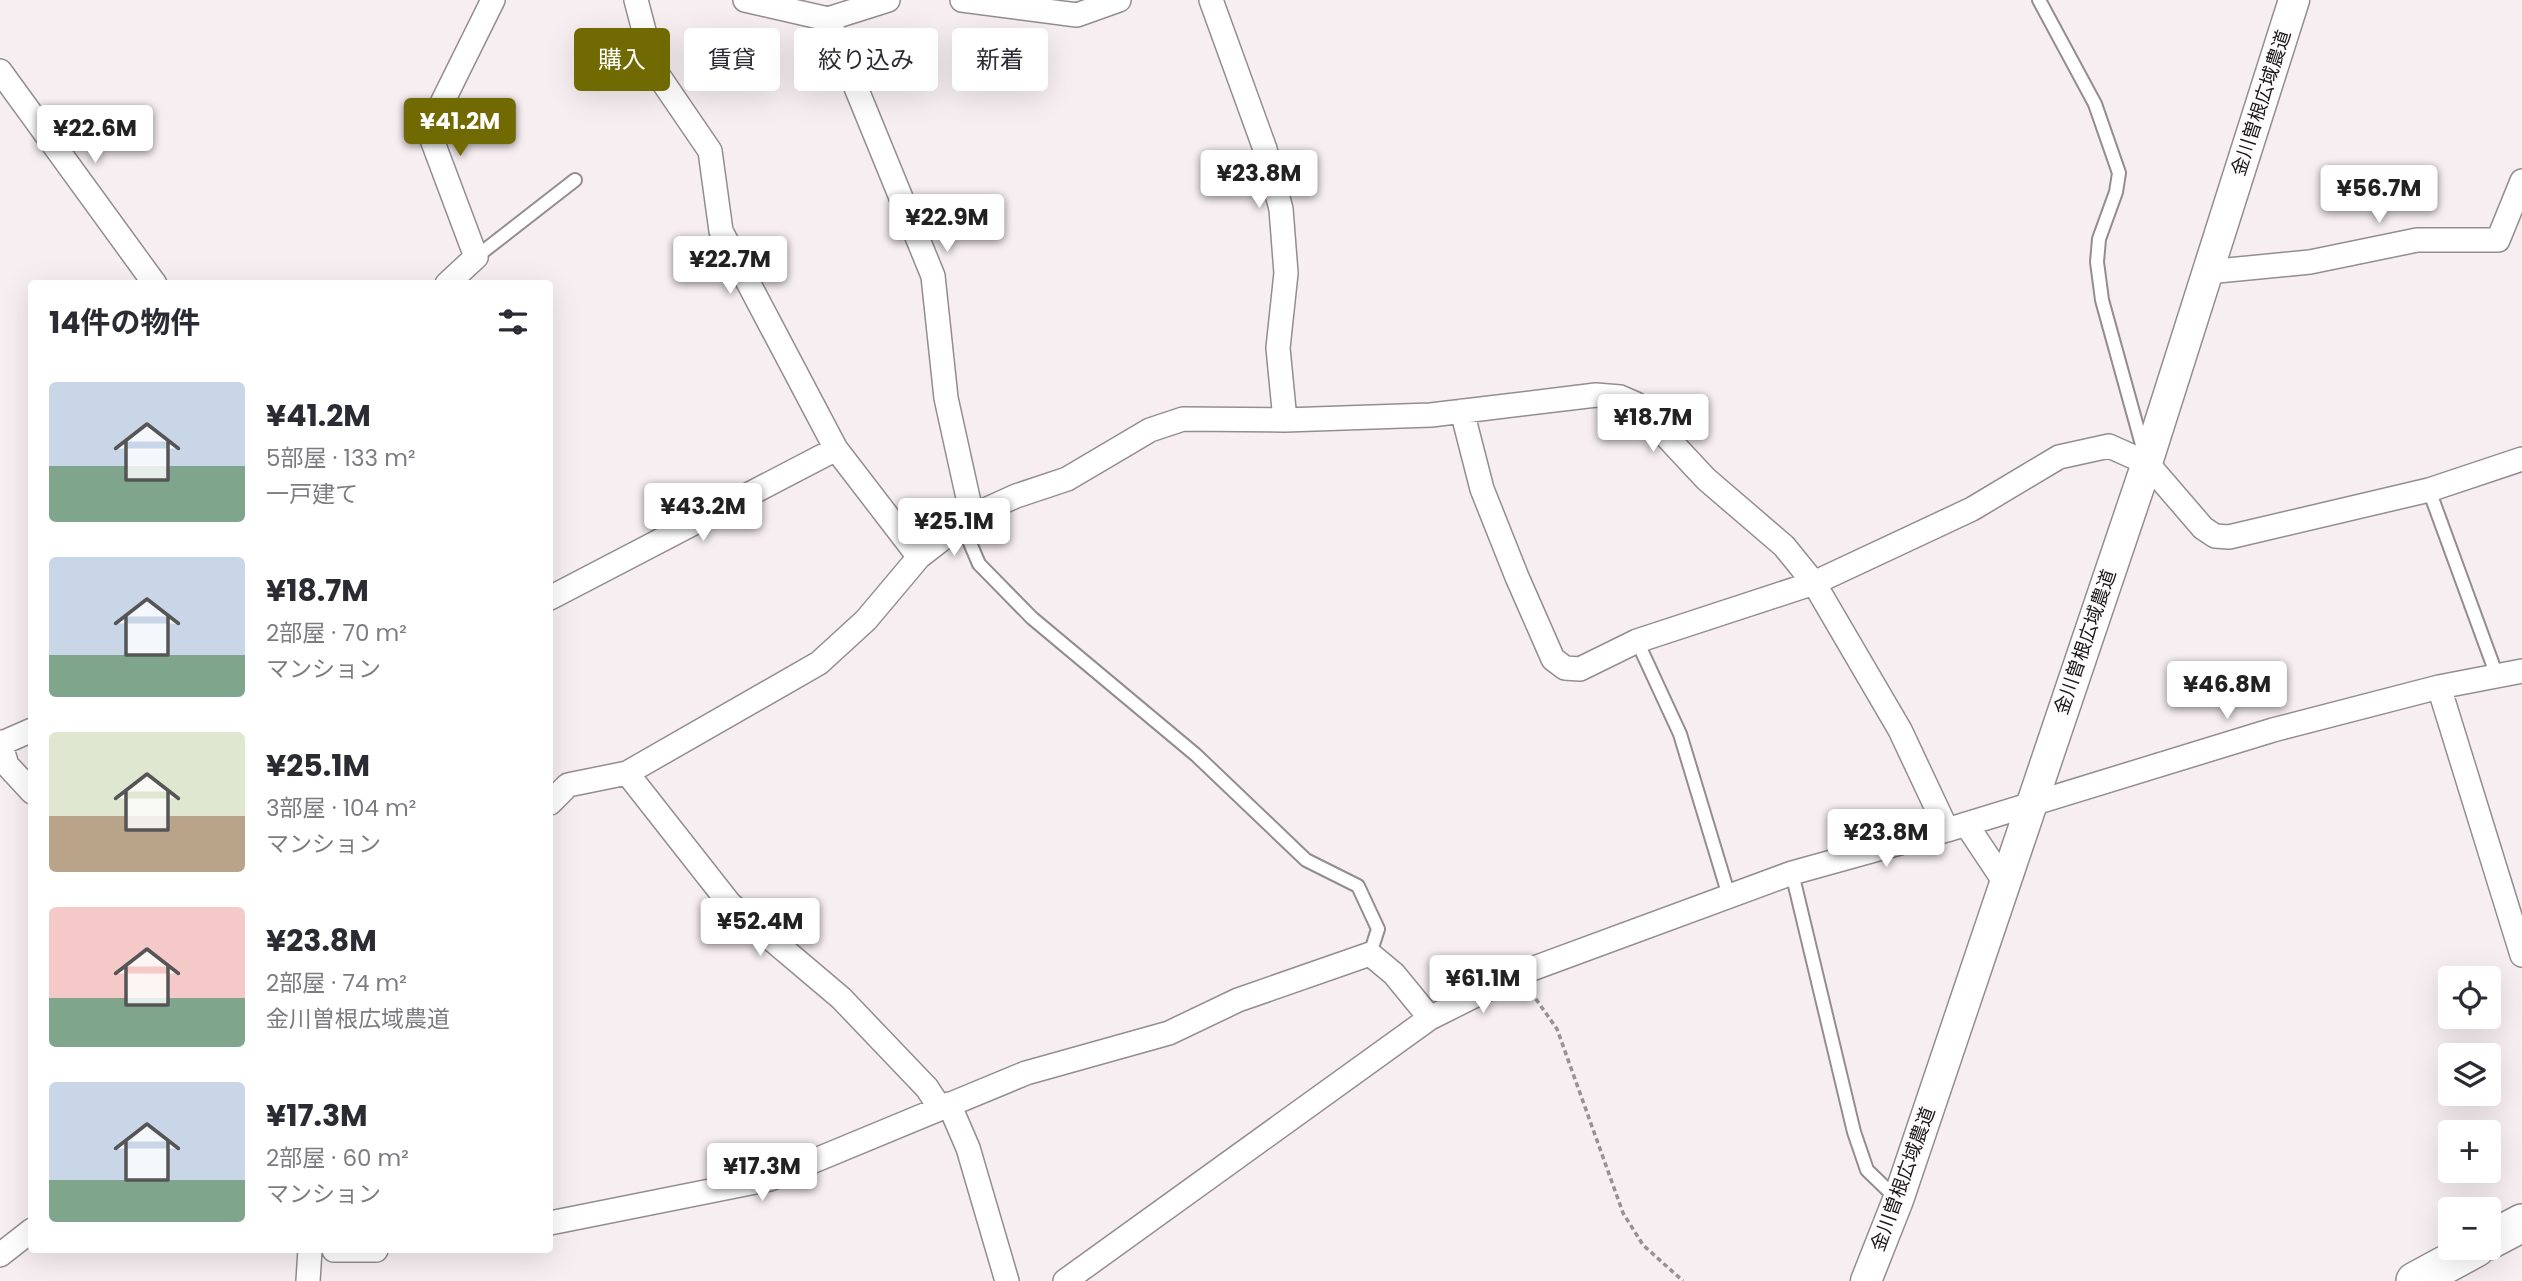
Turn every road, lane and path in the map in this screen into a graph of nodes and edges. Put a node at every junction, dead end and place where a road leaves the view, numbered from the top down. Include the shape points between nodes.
1 (494, 0) edge
2 (636, 0) edge
3 (745, 0) edge
4 (806, 0) edge
5 (888, 0) edge
6 (962, 0) edge
7 (1119, 0) edge
8 (1211, 0) edge
9 (2039, 0) edge
10 (2294, 0) edge
11 (828, 19) junction
12 (0, 71) edge
13 (575, 180) dead end
14 (2522, 181) edge
15 (476, 257) junction
16 (2207, 272) junction
17 (152, 280) edge
18 (451, 280) edge
19 (1462, 411) junction
20 (1285, 420) junction
21 (835, 449) junction
22 (2522, 459) edge
23 (2147, 463) junction
24 (2430, 490) junction
25 (967, 520) junction
26 (919, 557) junction
27 (1814, 583) junction
28 (553, 596) edge
29 (1637, 641) junction
30 (2522, 671) edge
31 (2497, 676) junction
32 (2439, 687) junction
33 (28, 732) edge
34 (1, 743) edge
35 (628, 773) junction
36 (559, 781) edge
37 (28, 788) edge
38 (2029, 804) junction
39 (1957, 827) junction
40 (1792, 873) junction
41 (2004, 881) junction
42 (1729, 896) junction
43 (1370, 954) junction
44 (2522, 955) edge
45 (1518, 974) junction
46 (1430, 1018) junction
47 (944, 1106) junction
48 (1898, 1200) junction
49 (553, 1222) edge
50 (2522, 1223) edge
51 (28, 1234) edge
52 (2501, 1234) edge
53 (13, 1250) edge
54 (310, 1253) edge
55 (2454, 1260) edge
56 (308, 1281) edge
57 (1007, 1281) edge
58 (1065, 1281) edge
59 (1683, 1281) edge
60 (1866, 1281) edge
61 (2415, 1281) edge

1 - 15 street via 440,107 431,137
2 - 21 street via 654,69 710,151 721,231
3 - 11 street
4 - 11 lane
5 - 11 street
6 - 7 street via 1077,15
8 - 20 street via 1265,149 1281,209 1286,273 1278,348
9 - 23 lane via 2095,104 2119,173 2099,239 2097,262 2102,300
10 - 16 street, 金川曽根広域農道
11 - 25 street via 933,276 946,398
12 - 17 street
13 - 15 lane
14 - 16 street via 2498,240 2417,240 2311,262
15 - 18 street
16 - 23 street, 金川曽根広域農道
19 - 20 street
19 - 27 street via 1596,396 1620,397 1636,404 1706,479 1784,546
19 - 29 street via 1482,489 1553,659 1565,668 1580,669
20 - 25 street via 1184,419 1150,430 1067,479 1016,496
21 - 26 street
21 - 28 street
22 - 24 street
23 - 24 street via 2215,536 2229,537
23 - 27 street via 2109,446 2059,457 1972,509
23 - 38 street, 金川曽根広域農道
24 - 31 lane
25 - 26 street
25 - 43 lane via 979,564 1032,618 1196,755 1306,860 1358,886 1378,929
26 - 35 street via 866,621 819,663
27 - 29 street
27 - 39 street
29 - 42 lane via 1680,734
30 - 31 street
31 - 32 street
32 - 38 street via 2273,730
32 - 44 street
33 - 34 street
34 - 37 street via 7,765
35 - 36 street
35 - 47 street via 730,904 841,998
38 - 39 street
38 - 41 street, 金川曽根広域農道
39 - 40 street
39 - 41 street
40 - 42 street
40 - 48 lane via 1854,1132 1867,1170
41 - 48 street, 金川曽根広域農道
42 - 45 street
43 - 46 street via 1394,974
43 - 47 street via 1238,1000 1169,1033 1026,1073
45 - 46 street
45 - 59 path via 1557,1029 1623,1213 1643,1245
46 - 58 street
47 - 49 street via 771,1179
47 - 57 street via 968,1149
48 - 60 street, 金川曽根広域農道
50 - 52 main road
51 - 53 street
54 - 56 street
55 - 61 main road

